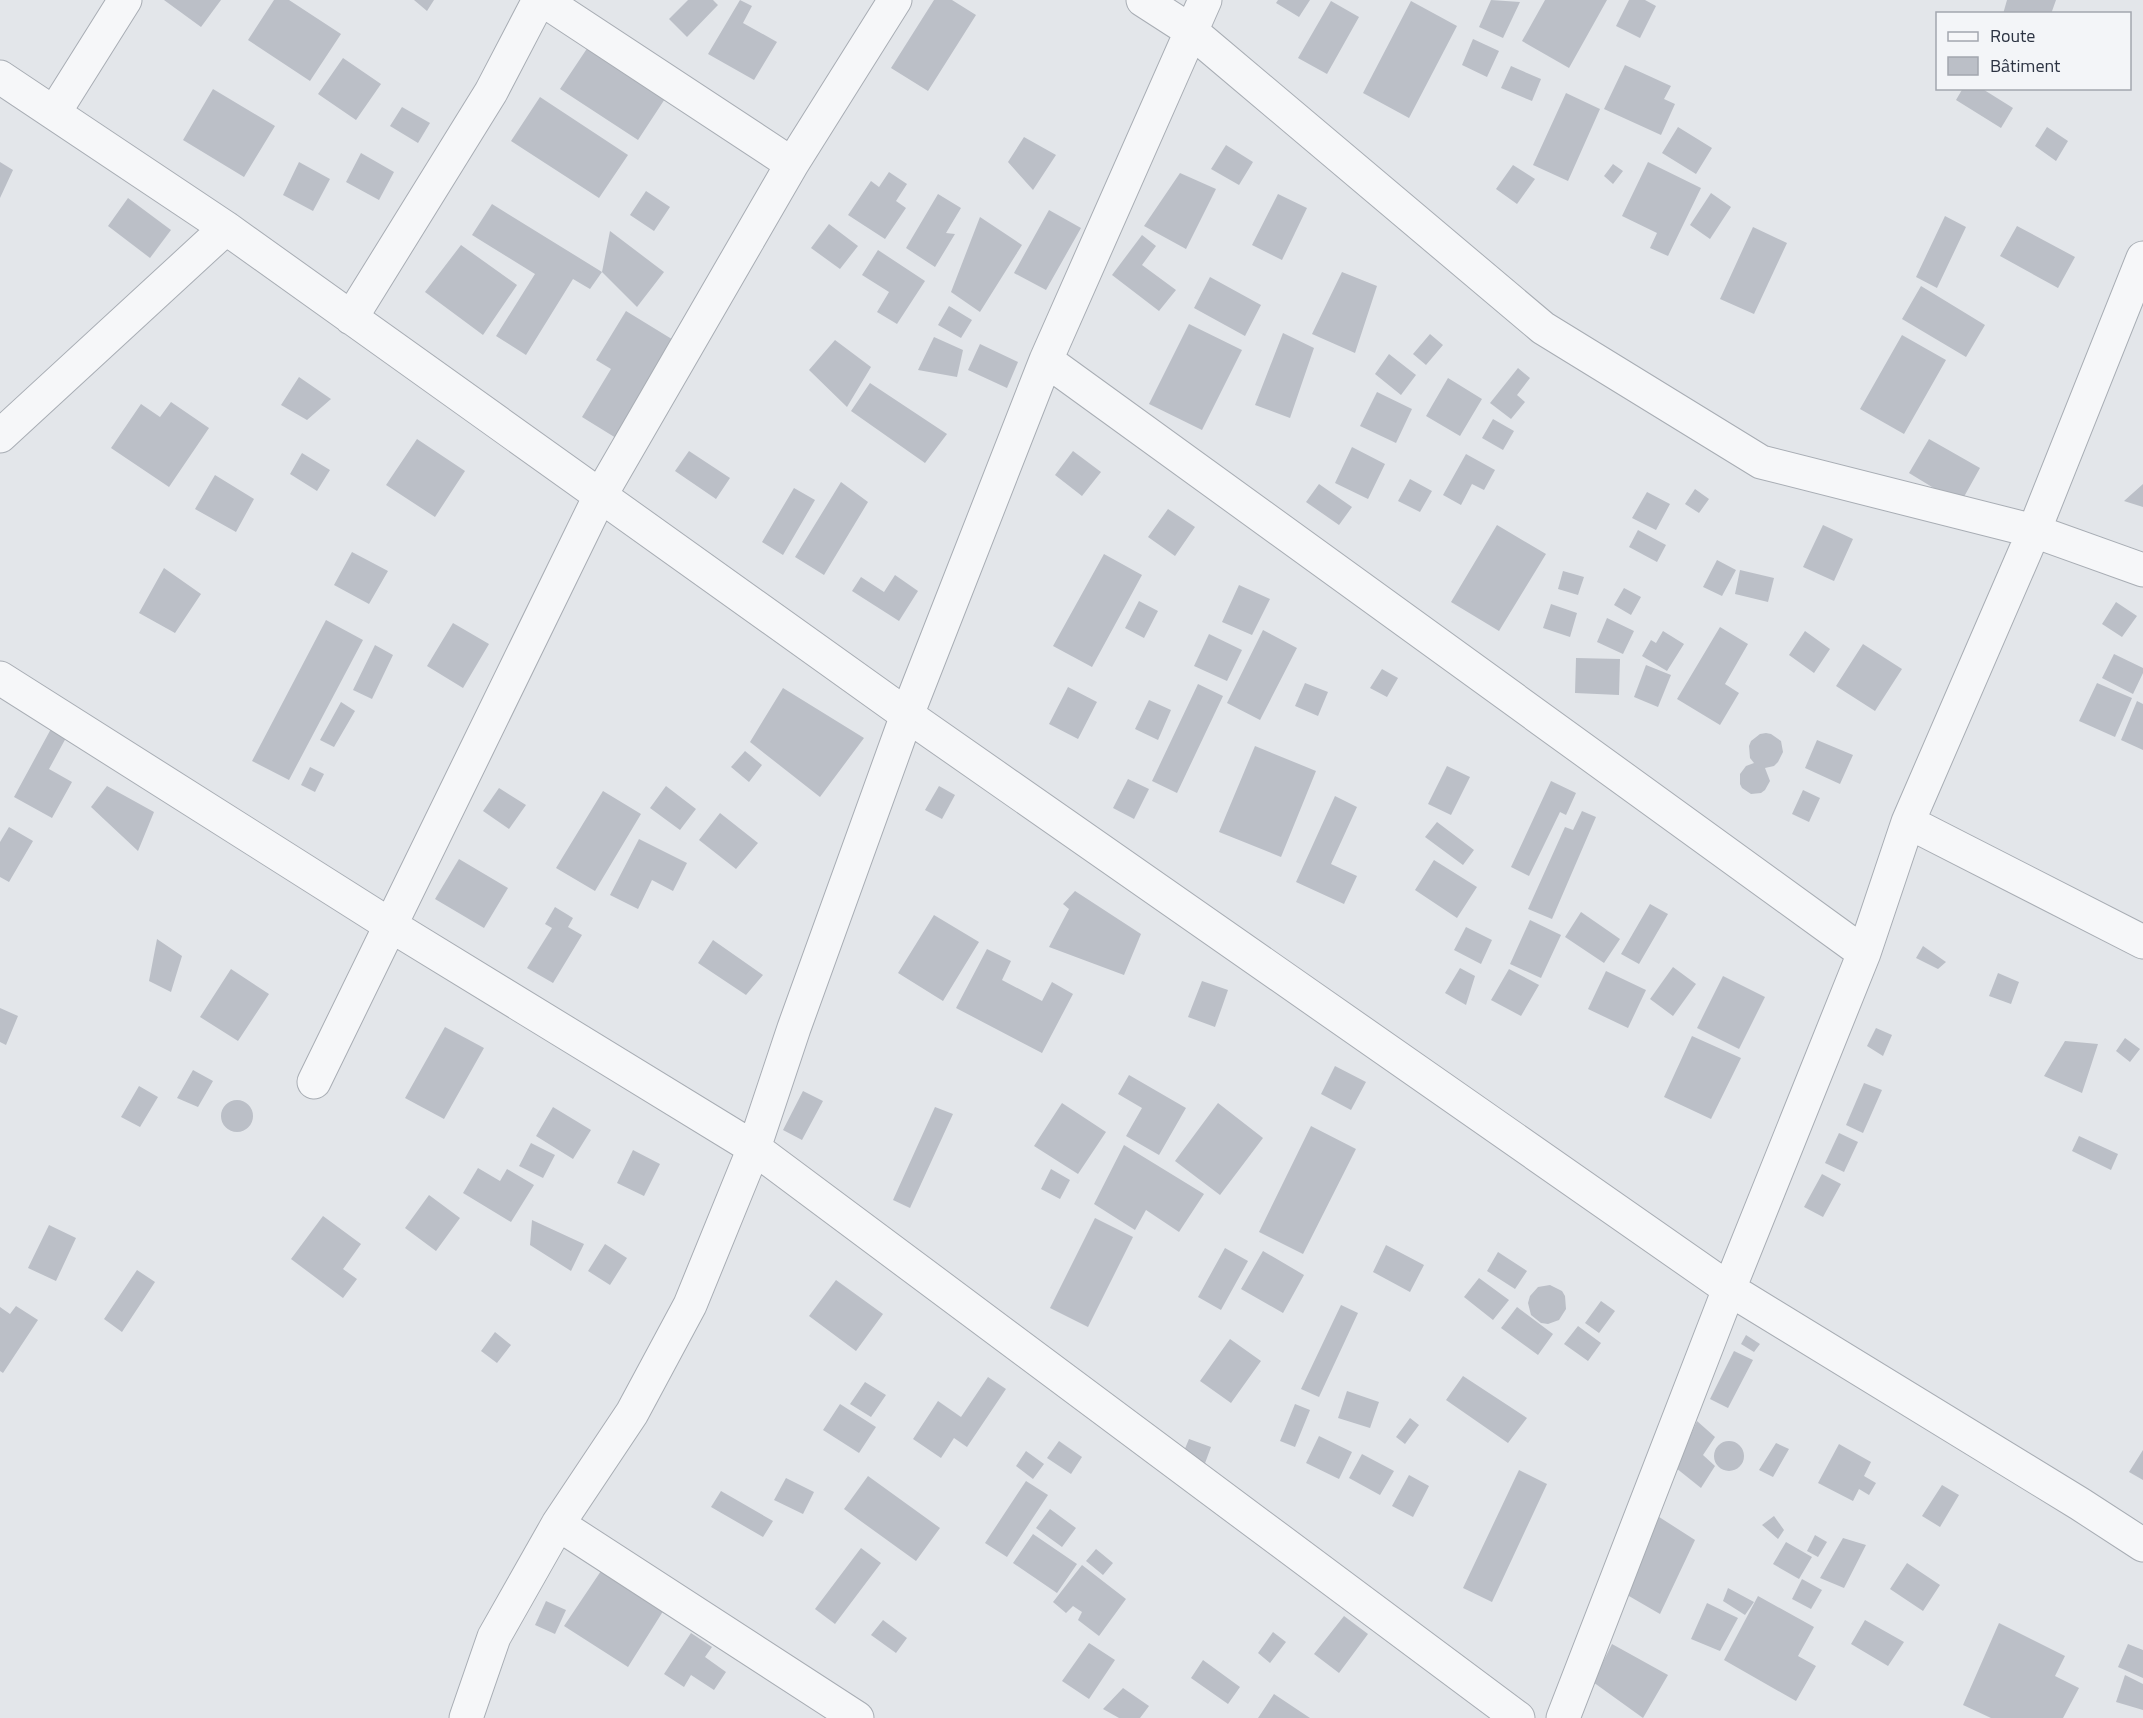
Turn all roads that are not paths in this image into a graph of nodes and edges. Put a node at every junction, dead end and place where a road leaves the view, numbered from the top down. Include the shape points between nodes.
1 (124, 0) edge
2 (541, 0) edge
3 (895, 0) edge
4 (1143, 0) edge
5 (1205, 0) edge
6 (1191, 31) junction
7 (0, 77) edge
8 (54, 113) junction
9 (792, 164) junction
10 (226, 228) junction
11 (2143, 258) edge
12 (351, 318) junction
13 (1046, 360) junction
14 (0, 436) edge
15 (600, 496) junction
16 (2034, 531) junction
17 (2143, 570) edge
18 (0, 678) edge
19 (907, 715) junction
20 (1908, 822) junction
21 (390, 926) junction
22 (2143, 942) edge
23 (1864, 953) junction
24 (314, 1082) dead end
25 (754, 1148) junction
26 (1729, 1289) junction
27 (558, 1524) junction
28 (2143, 1545) edge
29 (466, 1718) edge
30 (857, 1718) edge
31 (1518, 1718) edge
32 (1563, 1718) edge

1 - 8 street
2 - 9 street
2 - 12 street via 491,92
3 - 9 street
4 - 6 street
5 - 6 street
6 - 13 street
6 - 16 street via 1543,328 1761,462
7 - 8 street
8 - 10 street
9 - 15 street
10 - 12 street
10 - 14 street
11 - 16 street
12 - 15 street
13 - 19 street
13 - 23 street
15 - 19 street
15 - 21 street
16 - 17 street
16 - 20 street
18 - 21 street
19 - 25 street
19 - 26 street
20 - 22 street
20 - 23 street
21 - 24 street
21 - 25 street
23 - 26 street
25 - 27 street via 690,1305 632,1413
25 - 31 street
26 - 28 street
26 - 32 street
27 - 29 street via 494,1637
27 - 30 street

